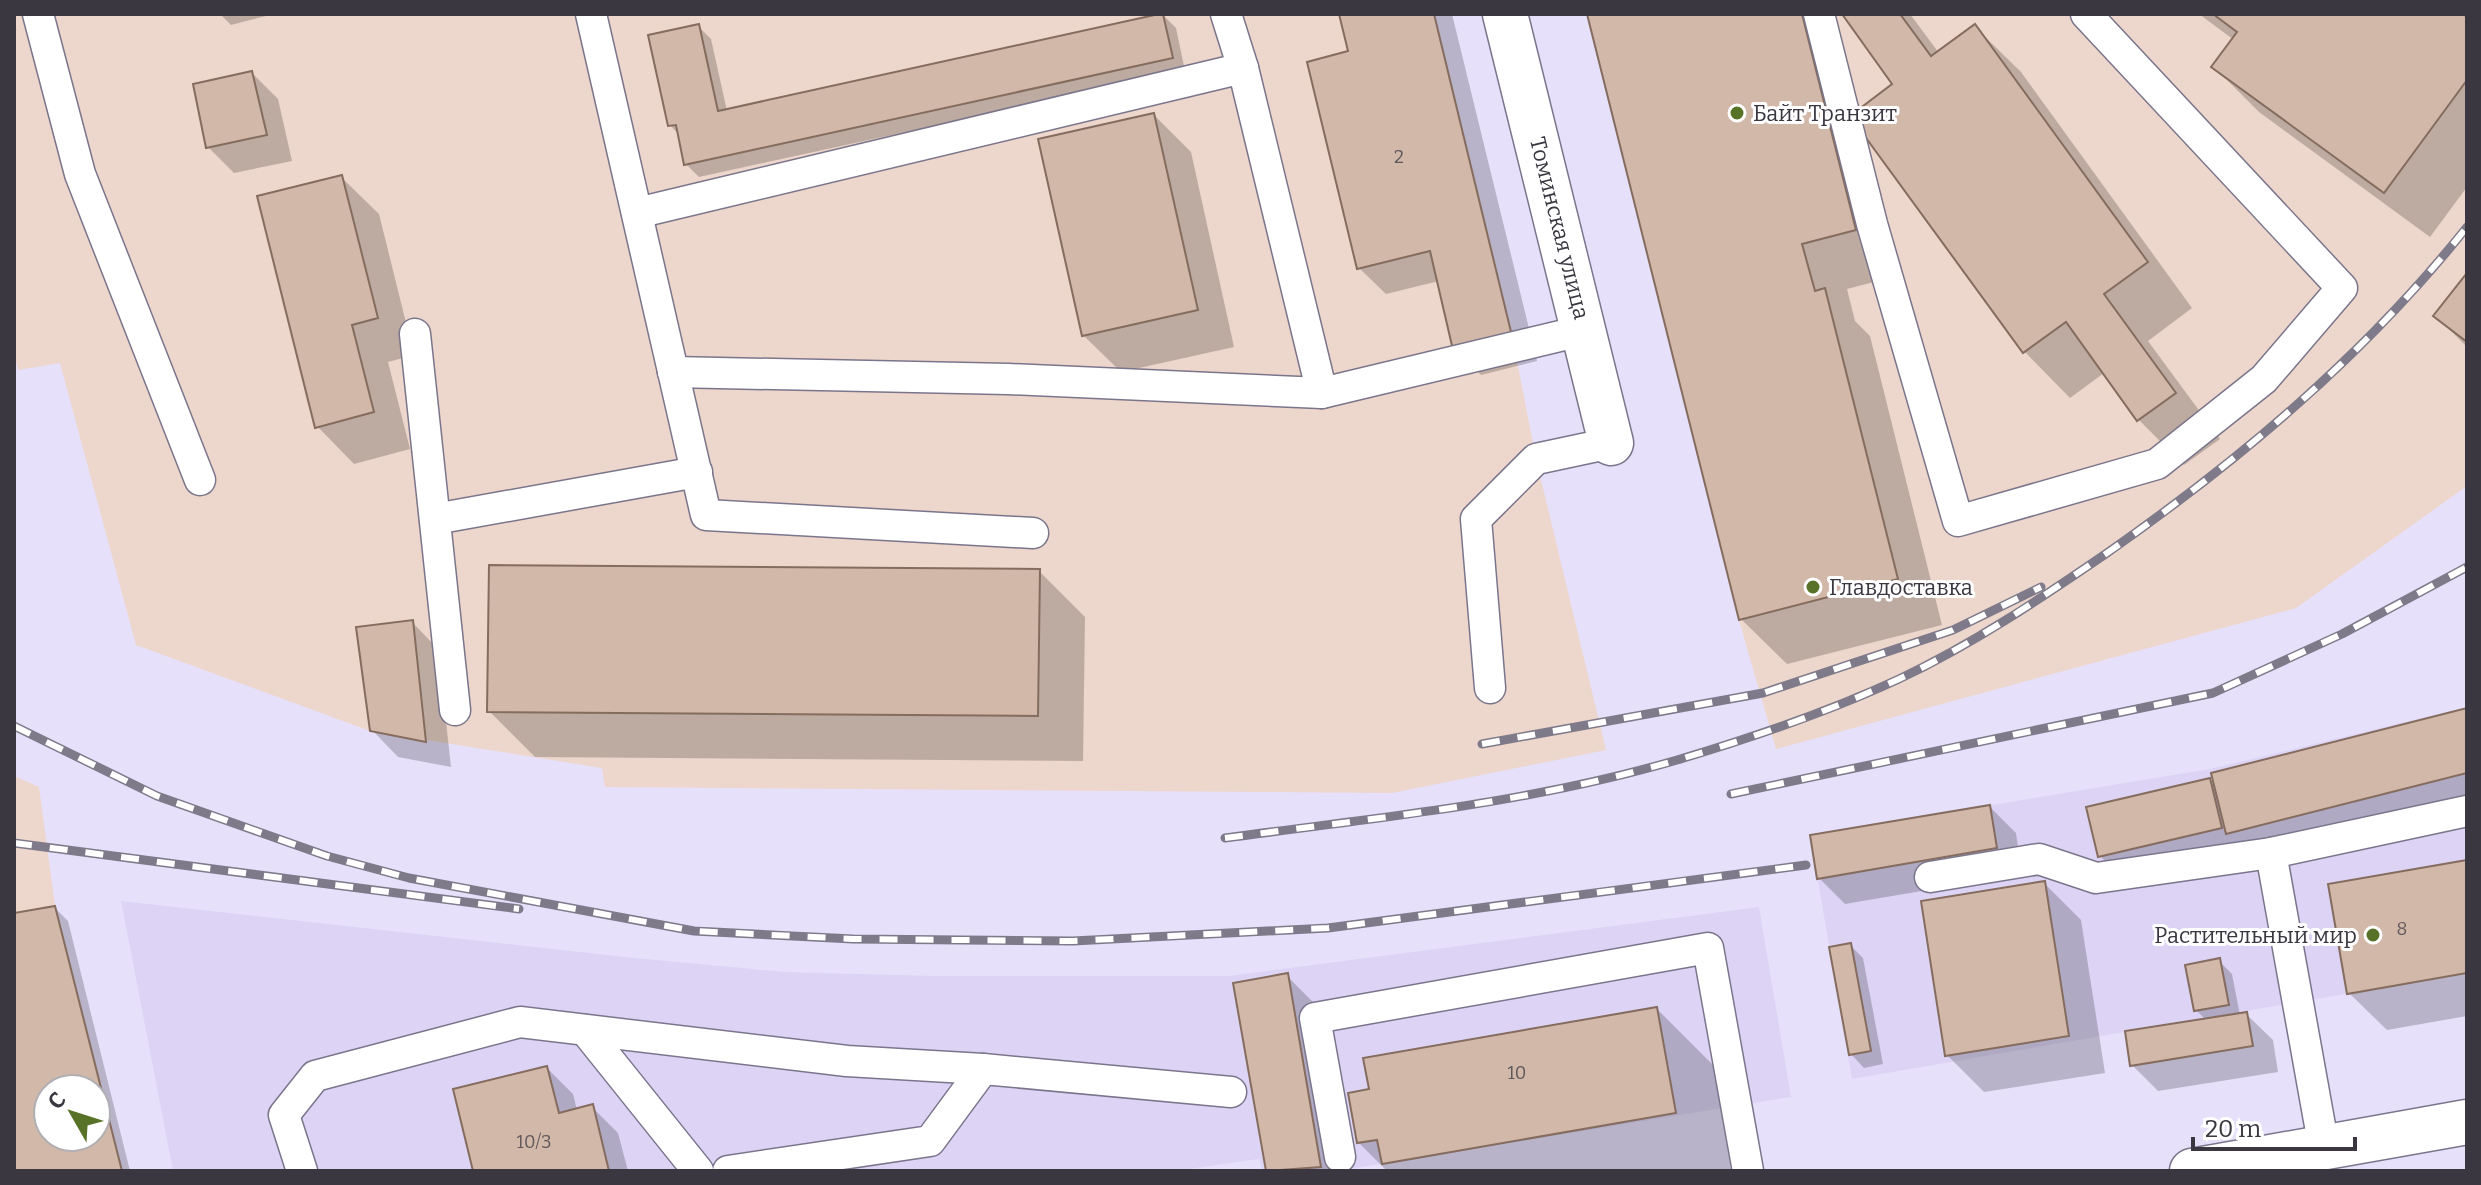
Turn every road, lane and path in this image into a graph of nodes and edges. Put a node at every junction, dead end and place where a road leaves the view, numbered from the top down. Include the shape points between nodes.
1 (38, 14) edge
2 (591, 14) edge
3 (1226, 14) edge
4 (1505, 14) edge
5 (1819, 14) edge
6 (2086, 14) edge
7 (1243, 68) junction
8 (637, 213) junction
9 (1585, 330) junction
10 (415, 334) dead end
11 (673, 372) junction
12 (1322, 393) junction
13 (1611, 443) joint
14 (697, 472) junction
15 (200, 480) dead end
16 (435, 519) junction
17 (1033, 533) dead end
18 (1490, 688) dead end
19 (455, 710) dead end
20 (2467, 811) edge
21 (2271, 853) junction
22 (1930, 877) dead end
23 (585, 1030) junction
24 (983, 1069) junction
25 (1231, 1092) dead end
26 (2467, 1122) edge
27 (2324, 1148) junction
28 (1340, 1157) dead end
29 (302, 1171) edge
30 (698, 1171) edge
31 (728, 1171) edge
32 (1748, 1171) edge
33 (2193, 1171) edge

1 - 15 lane via 80,174
2 - 8 lane
3 - 7 lane
4 - 9 street, Томинская улица
5 - 6 lane via 1872,224 1958,521 2157,464 2264,379 2342,288
7 - 8 lane
7 - 12 lane
8 - 11 lane
9 - 12 lane
9 - 13 street, Томинская улица
10 - 16 lane
11 - 12 lane
11 - 14 lane
13 - 18 lane via 1536,459 1476,519
14 - 16 lane
14 - 17 lane via 706,515
16 - 19 lane
20 - 21 lane
21 - 22 lane via 2096,878 2039,859
21 - 27 lane
23 - 24 lane via 847,1061
23 - 29 lane via 520,1022 315,1076 284,1115
23 - 30 lane
24 - 25 lane
24 - 31 lane via 930,1141
26 - 27 street
27 - 33 street
28 - 32 lane via 1315,1018 1708,948

